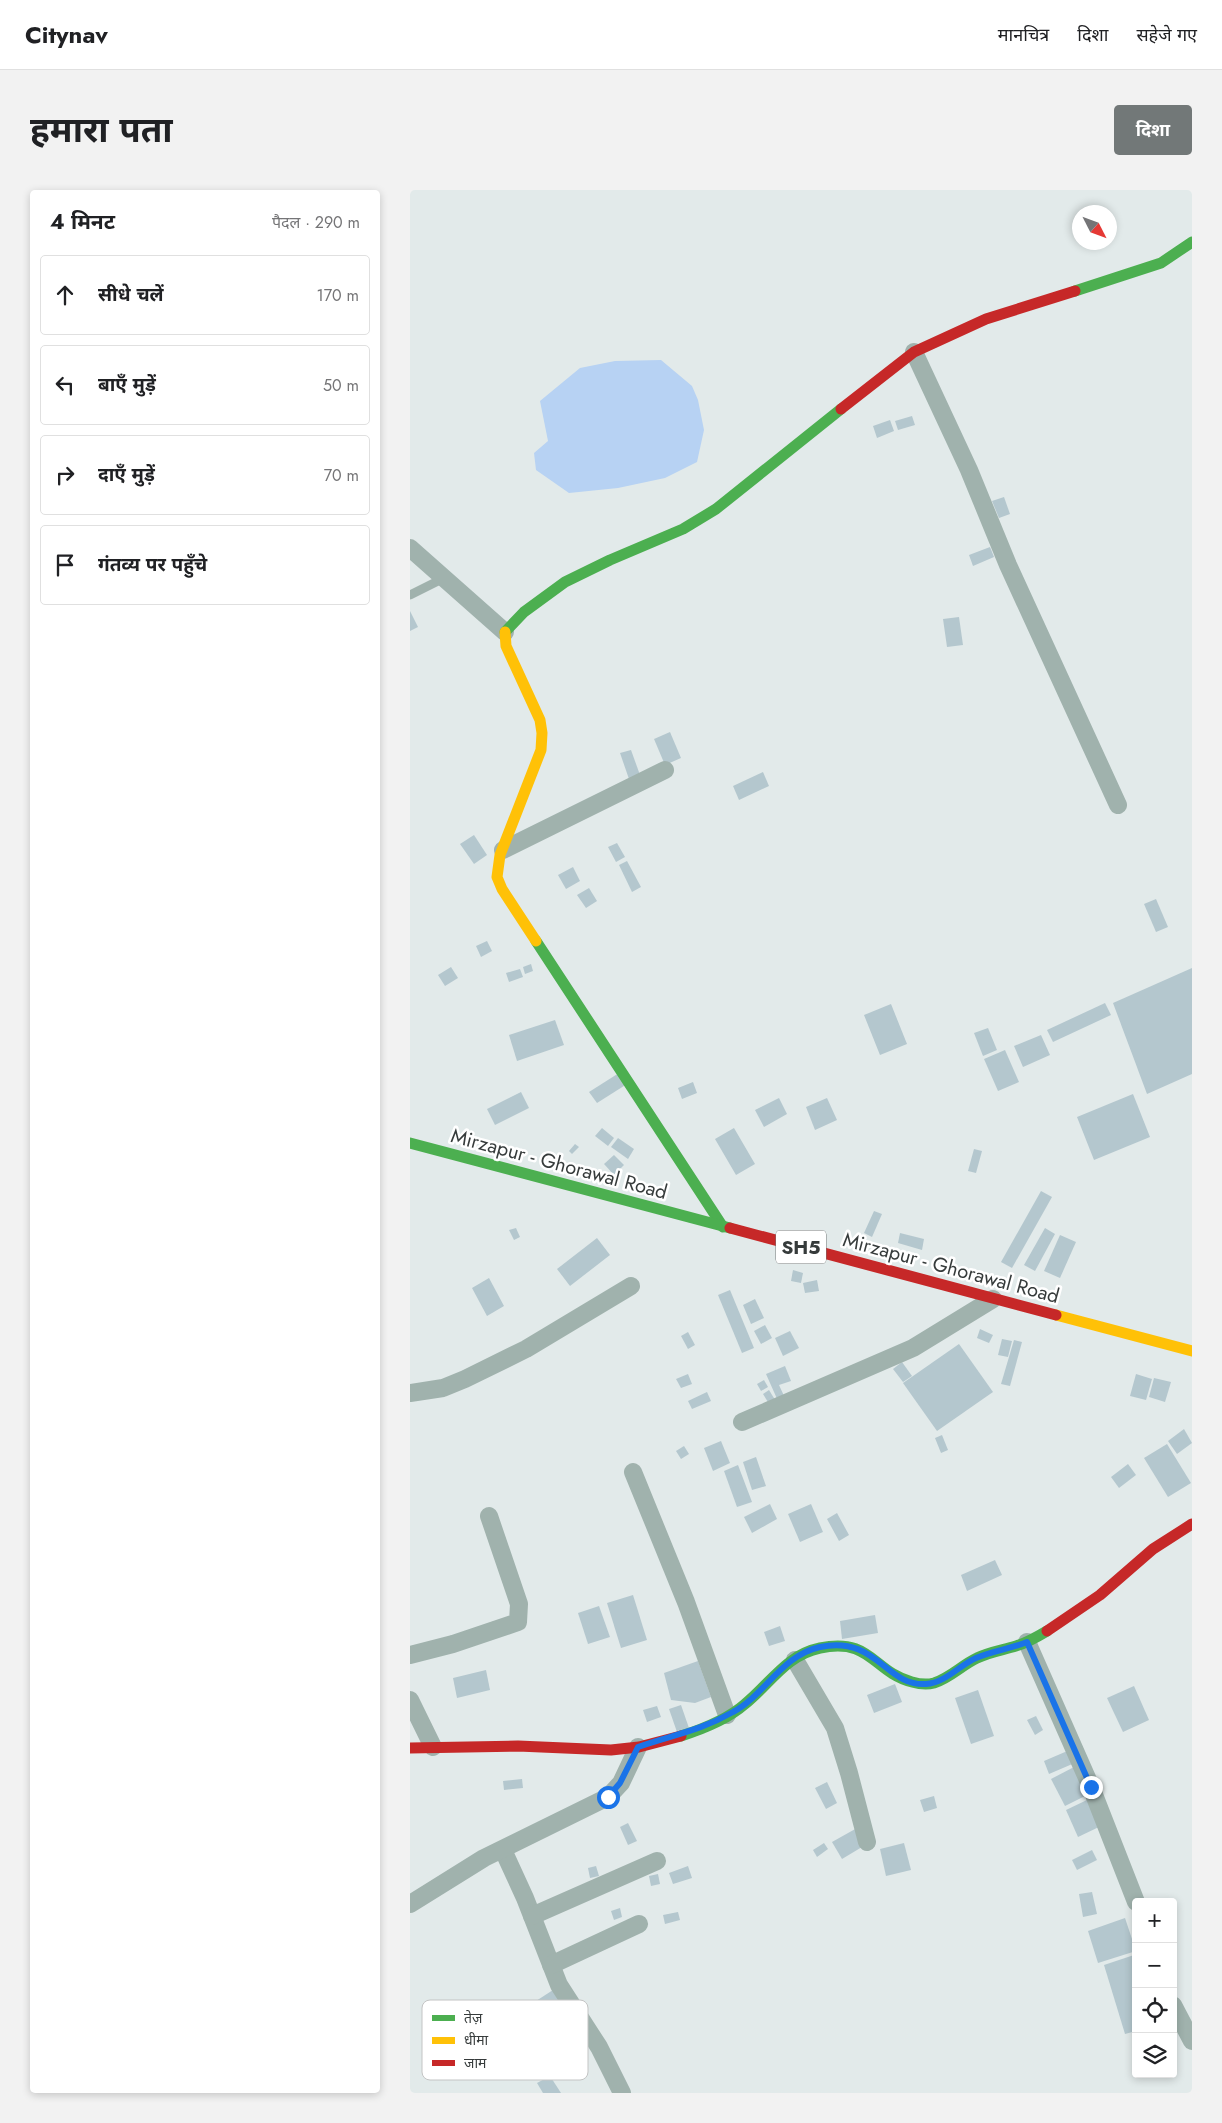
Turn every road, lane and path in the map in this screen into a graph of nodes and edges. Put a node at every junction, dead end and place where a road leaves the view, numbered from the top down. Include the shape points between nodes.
1 (1192, 242) edge
2 (914, 352) junction
3 (410, 548) edge
4 (444, 578) junction
5 (410, 595) edge
6 (505, 632) junction
7 (666, 770) dead end
8 (1118, 805) dead end
9 (503, 850) junction
10 (410, 1143) edge
11 (723, 1227) junction
12 (631, 1286) dead end
13 (993, 1299) junction
14 (1192, 1351) edge
15 (410, 1393) edge
16 (742, 1422) dead end
17 (633, 1472) dead end
18 (489, 1516) dead end
19 (1192, 1524) edge
20 (1027, 1642) junction
21 (410, 1655) edge
22 (795, 1660) junction
23 (410, 1700) edge
24 (727, 1715) junction
25 (433, 1747) junction
26 (638, 1747) junction
27 (410, 1748) edge
28 (867, 1842) dead end
29 (503, 1850) junction
30 (657, 1861) dead end
31 (1134, 1898) edge
32 (410, 1904) edge
33 (532, 1916) junction
34 (639, 1924) dead end
35 (551, 1965) junction
36 (569, 2000) edge
37 (1177, 2013) edge
38 (588, 2030) edge
39 (1192, 2041) edge
40 (622, 2093) edge

1 - 2 street via 1161,263 986,318
2 - 6 street via 716,509 685,528 549,590 520,614
2 - 8 street
3 - 4 street
4 - 5 lane
4 - 6 street
6 - 9 street via 506,646 540,720 542,733 541,750
7 - 9 street
9 - 11 street via 497,866 502,889
10 - 11 street, Mirzapur - Ghorawal Road / SH5
11 - 13 street, Mirzapur - Ghorawal Road / SH5
12 - 15 street via 526,1349 465,1379 442,1388
13 - 14 street, Mirzapur - Ghorawal Road / SH5
13 - 16 street via 913,1348
17 - 24 street via 686,1602
18 - 21 street via 519,1604 518,1622
19 - 20 street via 1149,1552 1078,1612
20 - 22 street via 976,1658 944,1678 927,1684 905,1680 873,1656 848,1645 817,1648
20 - 31 street via 1091,1787
22 - 24 street via 774,1674 746,1704
22 - 28 street via 835,1728
23 - 25 street
24 - 26 street via 707,1726
25 - 26 street via 533,1746 599,1750
25 - 27 street
26 - 29 street via 620,1783 608,1797
29 - 32 street via 484,1858
29 - 33 street
30 - 33 street
33 - 35 street
34 - 35 street
35 - 36 street
37 - 39 street
38 - 40 street

